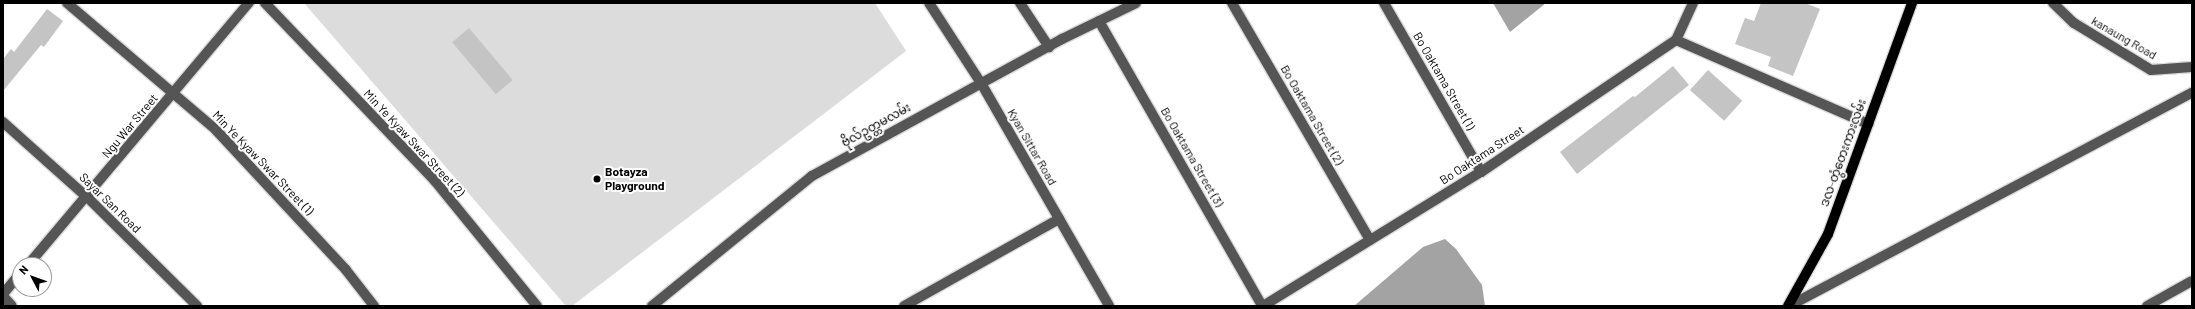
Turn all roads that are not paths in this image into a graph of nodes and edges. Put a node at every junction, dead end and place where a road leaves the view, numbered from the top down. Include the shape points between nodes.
1 (67, 3) edge
2 (250, 3) edge
3 (266, 3) edge
4 (929, 3) edge
5 (1020, 3) edge
6 (1136, 3) edge
7 (1232, 3) edge
8 (1384, 3) edge
9 (1693, 3) edge
10 (1912, 3) edge
11 (2053, 3) edge
12 (1099, 21) junction
13 (1676, 40) junction
14 (1049, 47) junction
15 (2192, 67) edge
16 (981, 83) junction
17 (2192, 93) edge
18 (174, 94) junction
19 (3, 122) edge
20 (1868, 124) junction
21 (1481, 172) junction
22 (87, 197) junction
23 (1059, 219) junction
24 (1370, 240) junction
25 (35, 257) edge
26 (2192, 280) edge
27 (12, 284) edge
28 (3, 295) edge
29 (12, 306) edge
30 (197, 306) edge
31 (374, 306) edge
32 (538, 306) edge
33 (652, 306) edge
34 (904, 306) edge
35 (1109, 306) edge
36 (1262, 306) edge
37 (1789, 306) edge
38 (2147, 306) edge

1 - 18 street, Min Ye Kyaw Swar Street (1)
2 - 18 street, Ngu War Street
3 - 32 street, Min Ye Kyaw Swar Street (2) via 435,181
4 - 16 street, Kyan Sittar Road
5 - 14 street
6 - 12 street, ဗိုလ်ဥတ္တမလမ်း
7 - 24 street, Bo Oaktama Street (2)
8 - 21 street, Bo Oaktama Street (1)
9 - 13 street
10 - 20 main road, ဒလ-တွံတေးကားလမ်း
11 - 15 street, kanaung Road via 2074,23 2151,70
12 - 14 street, ဗိုလ်ဥတ္တမလမ်း
12 - 36 street, Bo Oaktama Street (3)
13 - 20 street
13 - 21 street, Bo Oaktama Street
14 - 16 street, ဗိုလ်ဥတ္တမလမ်း
16 - 23 street, Kyan Sittar Road
16 - 33 street, ဗိုလ်ဥတ္တမလမ်း via 812,176
17 - 37 street
18 - 22 street, Ngu War Street
18 - 31 street, Min Ye Kyaw Swar Street (1) via 216,130 346,270
19 - 22 street, Sayar San Road
20 - 37 main road, ဒလ-တွံတေးကားလမ်း via 1828,234
21 - 24 street, Bo Oaktama Street
22 - 25 street, Ngu War Street
22 - 30 street, Sayar San Road
23 - 34 street
23 - 35 street, Kyan Sittar Road
24 - 36 street, Bo Oaktama Street
26 - 38 street
27 - 28 street
28 - 29 street

